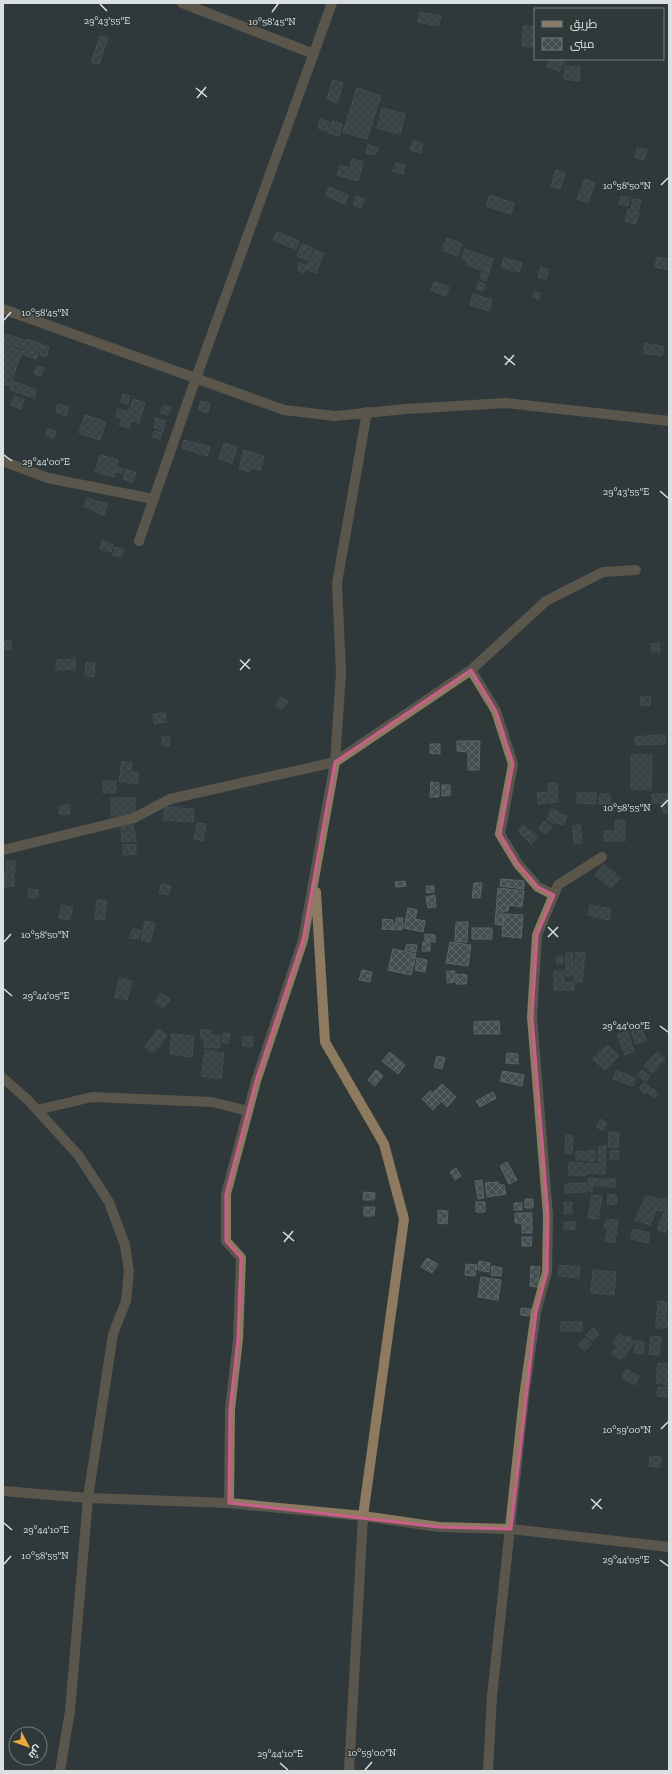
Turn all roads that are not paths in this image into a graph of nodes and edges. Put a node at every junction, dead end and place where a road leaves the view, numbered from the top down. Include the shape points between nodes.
1 (182, 3) edge
2 (332, 3) edge
3 (314, 54) junction
4 (3, 309) edge
5 (196, 378) junction
6 (367, 412) junction
7 (669, 421) edge
8 (3, 461) edge
9 (154, 499) junction
10 (139, 541) dead end
11 (636, 570) dead end
12 (471, 670) junction
13 (335, 762) junction
14 (3, 850) edge
15 (602, 857) dead end
16 (315, 874) junction
17 (554, 895) junction
18 (3, 1078) edge
19 (37, 1110) junction
20 (248, 1111) junction
21 (3, 1491) edge
22 (88, 1498) junction
23 (229, 1503) junction
24 (363, 1516) junction
25 (511, 1529) junction
26 (669, 1547) edge
27 (60, 1771) edge
28 (349, 1771) edge
29 (488, 1771) edge

1 - 3 street
2 - 3 street
3 - 5 street
4 - 5 street
5 - 6 street via 284,410 335,416
5 - 9 street
6 - 7 street via 506,403
6 - 13 street via 337,583 342,673
8 - 9 street via 48,478
9 - 10 street
11 - 12 street via 603,572 546,600
12 - 13 street
12 - 17 street via 496,711 513,764 500,834 518,864 538,887
13 - 14 street via 170,799 134,818
13 - 16 street
15 - 17 street via 558,885
16 - 20 street via 303,940
16 - 24 street via 325,1042 384,1144 404,1219
17 - 25 street via 537,935 532,1017 548,1215 547,1272 536,1312 524,1396
18 - 19 street
19 - 20 street via 92,1097 212,1102
19 - 22 street via 79,1156 109,1202 126,1245 129,1271 126,1301 113,1334
20 - 23 street via 226,1194 226,1241 241,1258 238,1339 230,1410
21 - 22 street
22 - 23 street
22 - 27 street via 70,1711
23 - 24 street
24 - 25 street via 439,1526
24 - 28 street
25 - 26 street
25 - 29 street via 492,1696

